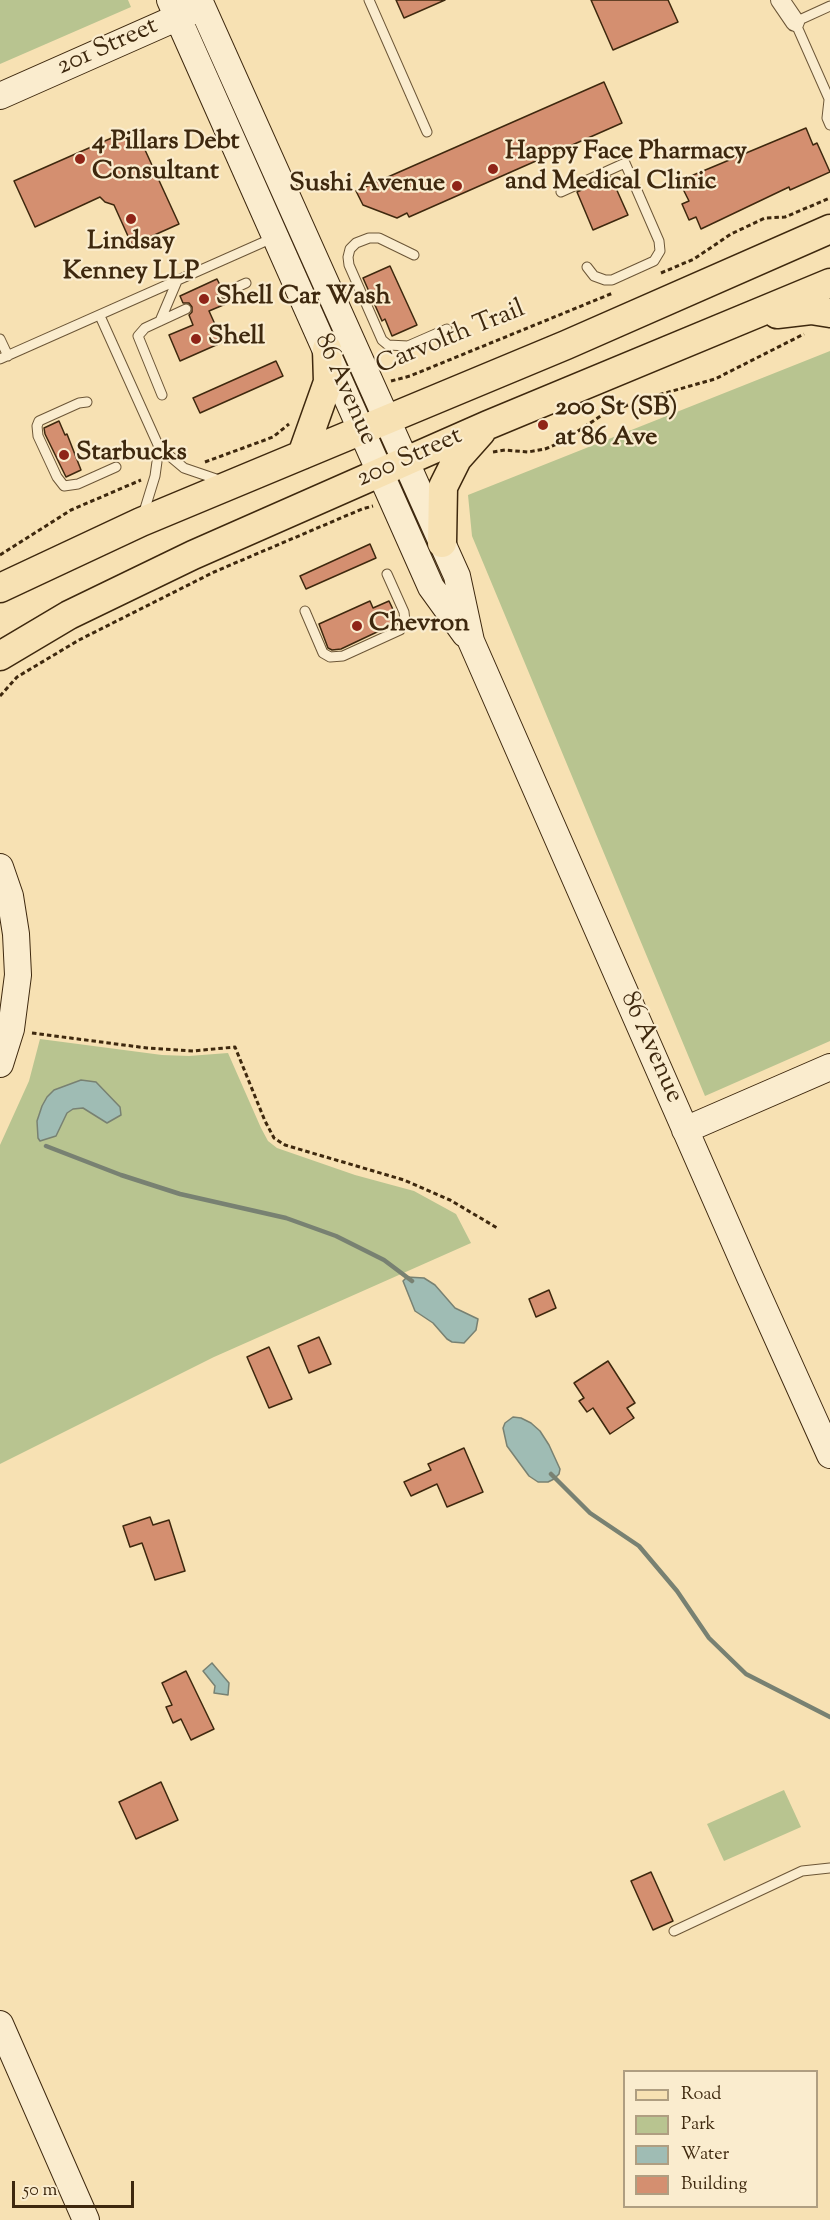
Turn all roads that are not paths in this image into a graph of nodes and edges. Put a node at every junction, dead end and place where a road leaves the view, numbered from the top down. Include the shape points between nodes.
1 (369, 0) edge
2 (780, 0) edge
3 (205, 2) edge
4 (830, 6) edge
5 (174, 9) edge
6 (795, 22) junction
7 (0, 96) edge
8 (830, 101) edge
9 (830, 125) edge
10 (427, 132) dead end
11 (561, 192) dead end
12 (830, 229) edge
13 (275, 237) junction
14 (414, 255) dead end
15 (587, 267) dead end
16 (177, 281) junction
17 (246, 283) dead end
18 (830, 283) edge
19 (224, 293) dead end
20 (186, 309) dead end
21 (830, 313) edge
22 (100, 315) junction
23 (748, 317) junction
24 (160, 321) junction
25 (447, 329) dead end
26 (0, 339) edge
27 (327, 349) junction
28 (4, 358) edge
29 (162, 395) dead end
30 (87, 402) dead end
31 (375, 424) junction
32 (488, 425) junction
33 (159, 447) junction
34 (302, 455) junction
35 (393, 466) junction
36 (116, 467) dead end
37 (232, 484) junction
38 (141, 522) junction
39 (442, 543) junction
40 (387, 574) dead end
41 (0, 588) edge
42 (305, 611) dead end
43 (471, 641) junction
44 (0, 657) edge
45 (0, 867) edge
46 (0, 1064) edge
47 (830, 1066) edge
48 (685, 1130) junction
49 (830, 1455) edge
50 (830, 1868) edge
51 (674, 1931) dead end
52 (0, 2024) edge
53 (86, 2220) edge

1 - 10 lane
2 - 6 street
3 - 5 street, 201 Street
3 - 31 street, 86 Avenue via 374,389
4 - 6 lane
5 - 7 street, 201 Street
5 - 13 street, 86 Avenue
6 - 8 lane
8 - 9 lane
11 - 15 lane via 625,163 658,241 660,251 654,261 612,280 594,276
12 - 31 main road, 200 Street
13 - 16 lane
13 - 27 street, 86 Avenue
14 - 25 lane via 378,238 369,238 356,243 348,256 382,340 388,345 408,346
16 - 22 lane
16 - 24 lane
17 - 19 lane
18 - 23 main road, 200 Street
20 - 24 lane
21 - 23 main road via 811,310
22 - 28 lane
22 - 33 lane
23 - 32 main road, 200 Street
24 - 29 lane via 138,336
26 - 28 lane
27 - 31 street, 86 Avenue
27 - 34 main road via 328,382
30 - 36 lane via 39,421 38,436 64,486
31 - 34 main road, 200 Street
31 - 35 street, 86 Avenue
32 - 35 main road, 200 Street
32 - 39 main road via 457,459 443,487
33 - 37 lane via 184,468
33 - 38 lane
34 - 37 main road, 200 Street
35 - 39 street, 86 Avenue
35 - 43 street, 86 Avenue via 431,587
35 - 44 main road, 200 Street via 69,615
37 - 38 main road, 200 Street
38 - 41 main road, 200 Street
39 - 43 street, 86 Avenue via 457,576
40 - 42 lane via 405,621 400,630 343,656 330,657 323,652
43 - 48 street, 86 Avenue
45 - 46 street via 10,896 18,975 11,1029
47 - 48 street
48 - 49 street, 86 Avenue
50 - 51 lane via 802,1871
52 - 53 street

